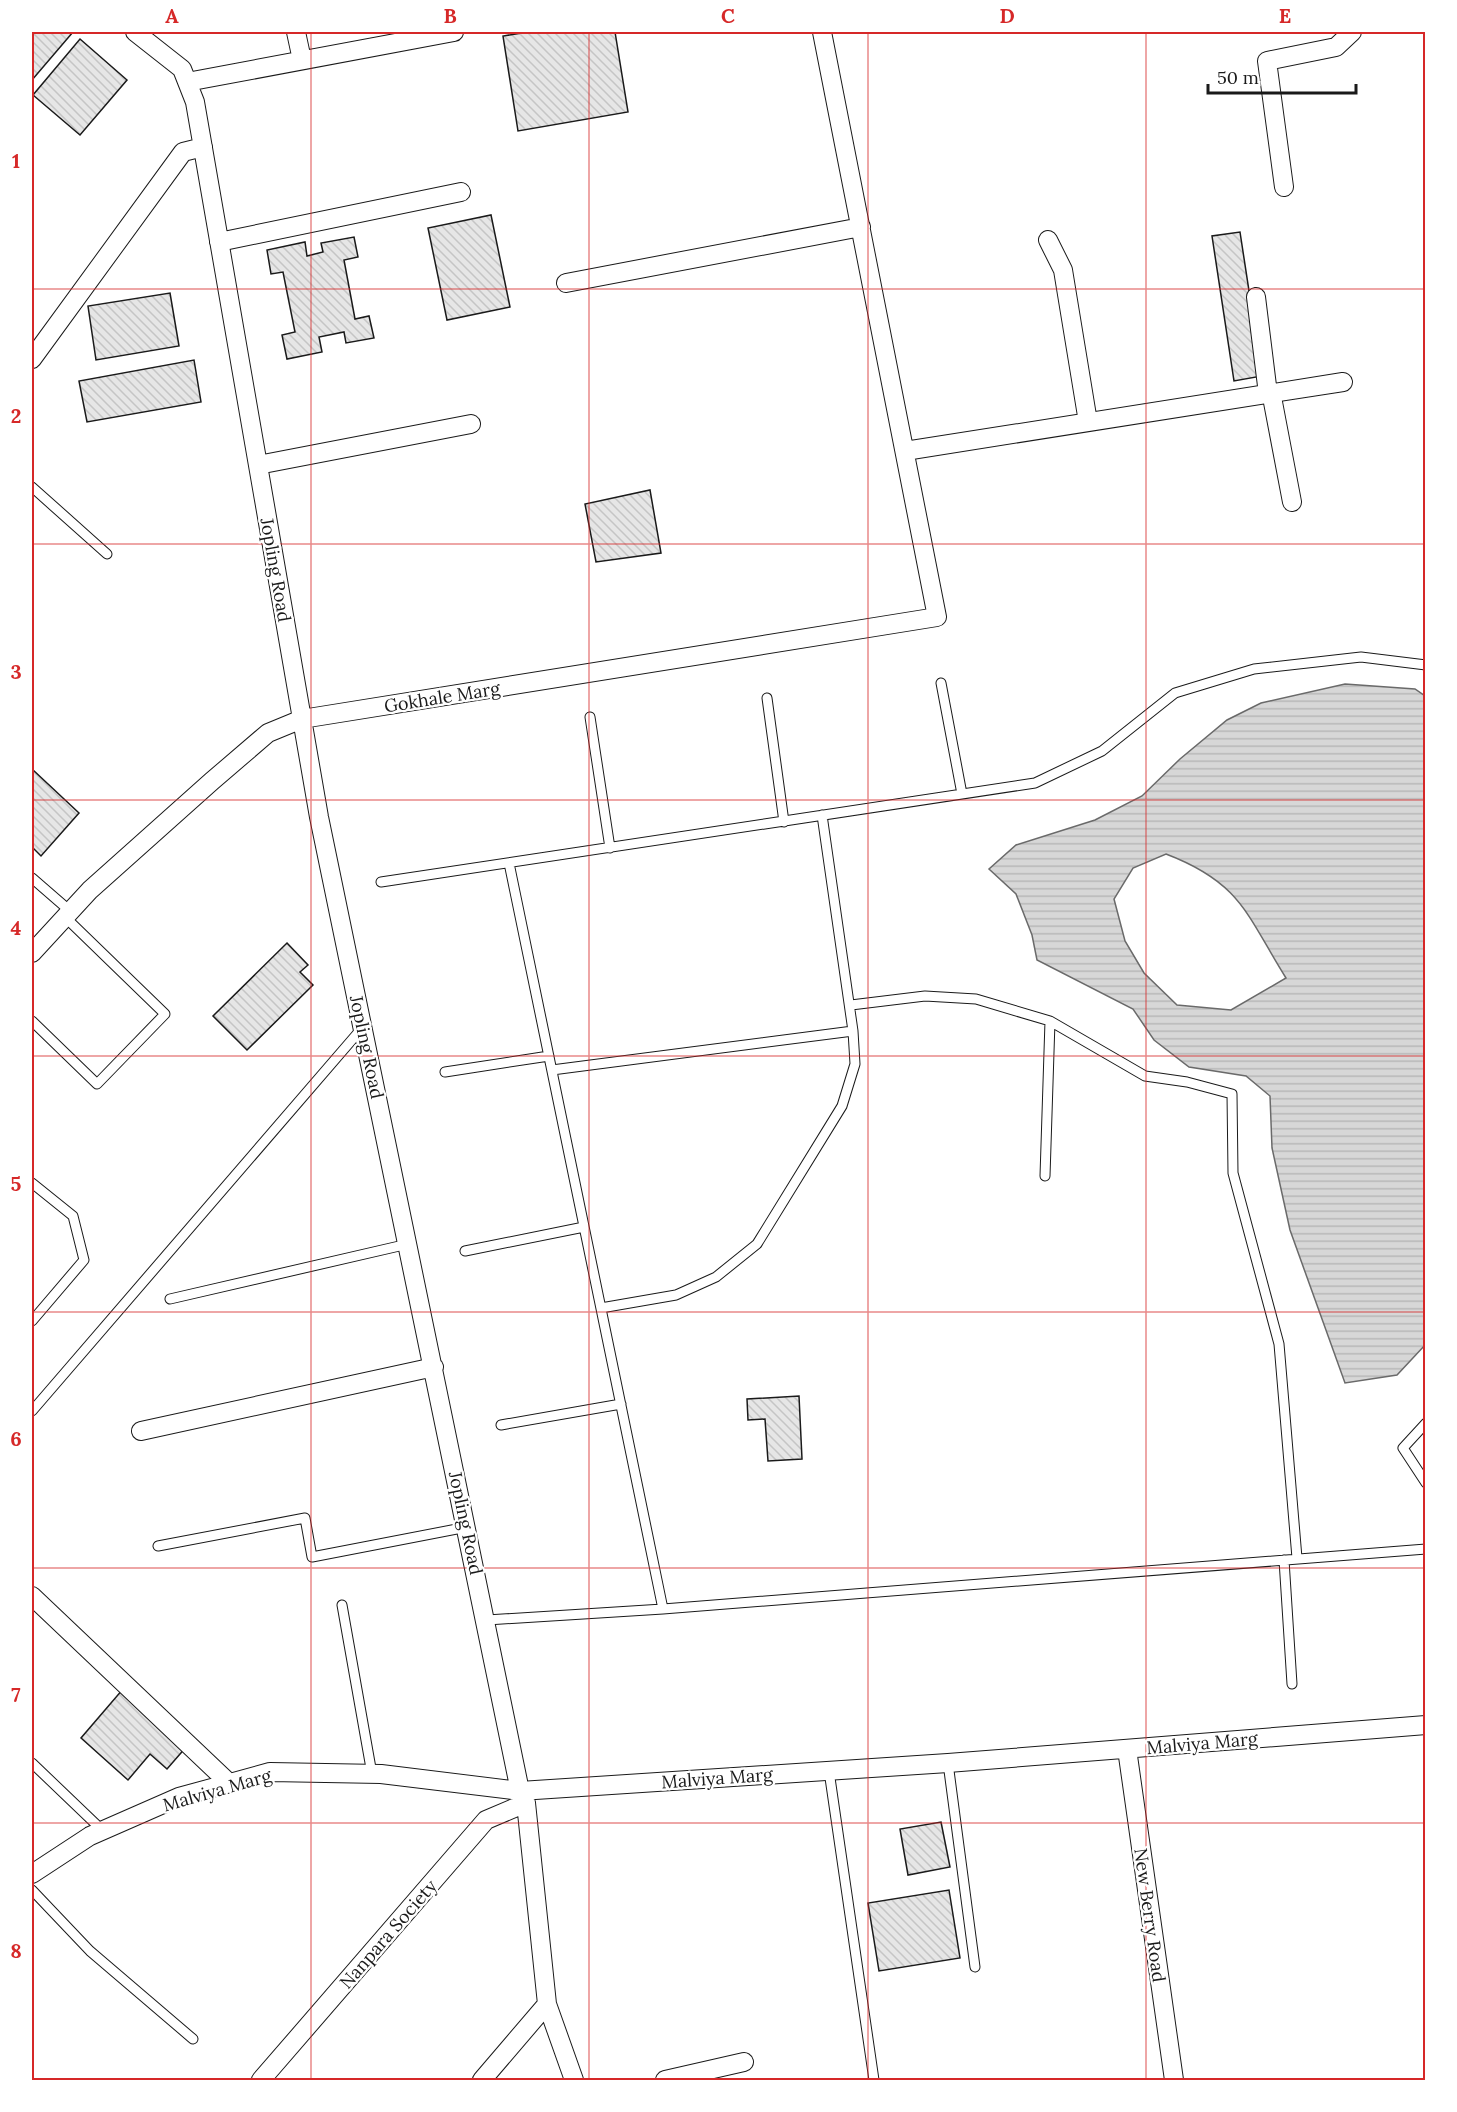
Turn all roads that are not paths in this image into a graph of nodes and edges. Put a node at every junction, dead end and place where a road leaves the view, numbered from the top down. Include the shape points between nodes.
1 (135, 32) edge
2 (296, 32) edge
3 (454, 32) edge
4 (822, 32) edge
5 (1352, 32) edge
6 (302, 60) junction
7 (187, 82) junction
8 (203, 147) junction
9 (1284, 187) dead end
10 (461, 192) dead end
11 (861, 227) junction
12 (1048, 240) dead end
13 (219, 242) junction
14 (566, 283) dead end
15 (1256, 297) dead end
16 (32, 359) edge
17 (1343, 382) dead end
18 (1268, 394) junction
19 (1088, 422) junction
20 (471, 424) dead end
21 (905, 451) junction
22 (258, 465) junction
23 (32, 487) edge
24 (1292, 502) dead end
25 (106, 554) dead end
26 (1425, 665) edge
27 (941, 683) dead end
28 (767, 698) dead end
29 (590, 717) dead end
30 (302, 719) junction
31 (962, 794) junction
32 (822, 815) junction
33 (784, 822) junction
34 (610, 848) junction
35 (509, 863) junction
36 (32, 878) edge
37 (381, 882) dead end
38 (68, 914) junction
39 (32, 953) edge
40 (851, 1005) junction
41 (32, 1021) edge
42 (1050, 1021) junction
43 (363, 1027) junction
44 (853, 1030) junction
45 (549, 1056) junction
46 (552, 1070) junction
47 (445, 1072) dead end
48 (1045, 1176) dead end
49 (32, 1183) edge
50 (584, 1227) junction
51 (408, 1244) junction
52 (465, 1251) dead end
53 (170, 1299) dead end
54 (601, 1308) junction
55 (32, 1321) edge
56 (434, 1367) junction
57 (621, 1404) junction
58 (32, 1411) edge
59 (1425, 1423) edge
60 (501, 1425) dead end
61 (141, 1431) dead end
62 (1425, 1483) edge
63 (467, 1527) junction
64 (158, 1546) dead end
65 (1425, 1549) edge
66 (1298, 1558) junction
67 (1284, 1560) junction
68 (32, 1596) edge
69 (342, 1605) dead end
70 (663, 1609) junction
71 (487, 1620) junction
72 (1292, 1684) dead end
73 (1425, 1725) edge
74 (1127, 1749) junction
75 (32, 1763) edge
76 (948, 1763) junction
77 (829, 1771) junction
78 (372, 1774) junction
79 (229, 1783) junction
80 (523, 1797) junction
81 (103, 1831) junction
82 (32, 1874) edge
83 (32, 1890) edge
84 (975, 1967) dead end
85 (547, 2004) junction
86 (193, 2039) dead end
87 (744, 2062) dead end
88 (261, 2080) edge
89 (482, 2080) edge
90 (574, 2080) edge
91 (665, 2080) edge
92 (874, 2080) edge
93 (1174, 2080) edge

1 - 7 street, Jopling Road via 182,69
2 - 6 street
3 - 6 street
4 - 11 street
5 - 9 street via 1336,47 1267,61
6 - 7 street
7 - 8 street, Jopling Road
8 - 13 street, Jopling Road
8 - 16 street via 183,152
10 - 13 street
11 - 14 street
11 - 21 street
12 - 19 street via 1063,270
13 - 22 street, Jopling Road
15 - 18 street
17 - 18 street
18 - 19 street
18 - 24 street via 1272,397
19 - 21 street
20 - 22 street
21 - 30 street, Gokhale Marg via 937,617
22 - 30 street, Jopling Road
23 - 25 lane
26 - 31 lane via 1361,657 1254,669 1175,693 1102,751 1035,783
27 - 31 lane
28 - 33 lane
29 - 34 lane
30 - 38 street, Gokhale Marg via 268,733 90,890
30 - 43 street, Jopling Road
31 - 32 lane
32 - 33 lane
32 - 40 lane
33 - 34 lane
34 - 35 lane
35 - 37 lane
35 - 45 lane
36 - 38 lane
38 - 39 street, Gokhale Marg
38 - 41 lane via 165,1014 97,1084
40 - 42 lane via 925,996 976,999
40 - 44 lane
42 - 48 lane
42 - 66 lane via 1145,1076 1187,1082 1232,1095 1233,1173 1279,1344
43 - 51 street, Jopling Road
43 - 58 lane
44 - 46 lane
44 - 54 lane via 855,1064 842,1106 757,1244 717,1277 676,1295
45 - 46 lane
45 - 47 lane
46 - 50 lane
49 - 55 lane via 73,1216 84,1260
50 - 52 lane
50 - 54 lane
51 - 53 lane
51 - 56 street, Jopling Road
54 - 57 lane
56 - 61 street
56 - 63 street, Jopling Road
57 - 60 lane
57 - 70 lane
59 - 62 lane via 1403,1448
63 - 64 lane via 312,1557 305,1518
63 - 71 street, Jopling Road
65 - 66 lane
66 - 67 lane
67 - 70 lane
67 - 72 lane
68 - 79 street
69 - 78 lane
70 - 71 lane
71 - 80 street, Jopling Road
73 - 74 street, Malviya Marg
74 - 76 street, Malviya Marg
74 - 93 street, New Berry Road
75 - 81 lane
76 - 77 street, Malviya Marg
76 - 84 lane
77 - 80 street, Malviya Marg
77 - 92 lane
78 - 79 street, Malviya Marg via 270,1772
78 - 80 street, Malviya Marg
79 - 81 street, Malviya Marg via 178,1797
80 - 85 street, Jopling Road
80 - 88 street, Nanpara Society via 486,1820
81 - 82 street, Malviya Marg
83 - 86 lane via 90,1951
85 - 89 street
85 - 90 street, Jopling Road
87 - 91 street

